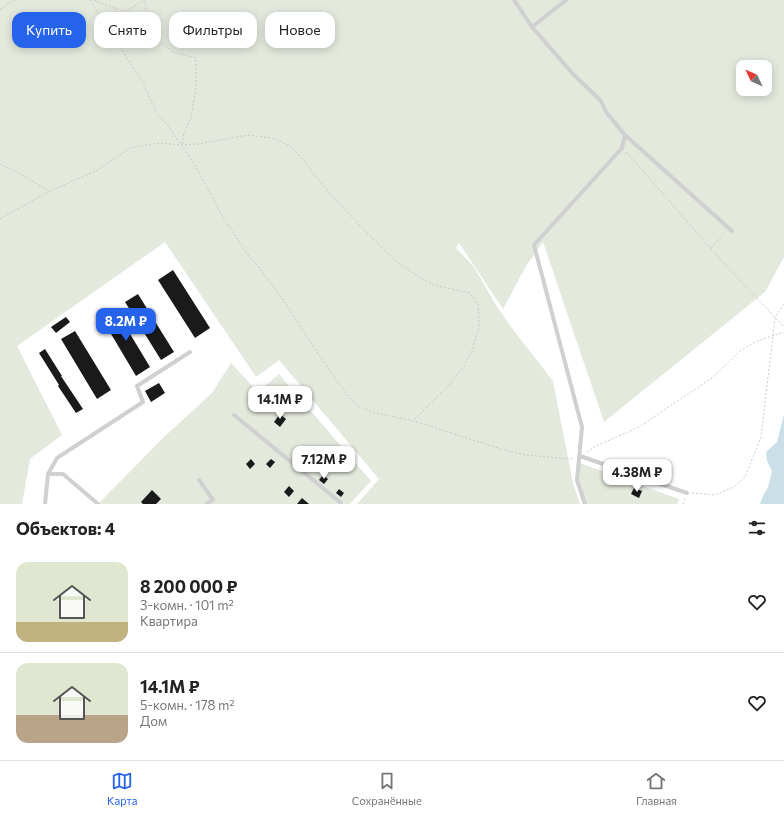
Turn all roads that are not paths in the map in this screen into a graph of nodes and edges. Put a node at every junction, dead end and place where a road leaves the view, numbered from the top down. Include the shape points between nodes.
1 (514, 0) edge
2 (566, 0) edge
3 (532, 27) junction
4 (625, 134) junction
5 (730, 230) road end
6 (190, 352) dead end
7 (234, 415) dead end
8 (580, 456) junction
9 (48, 474) junction
10 (199, 480) dead end
11 (687, 493) road end
12 (45, 504) edge
13 (98, 504) edge
14 (206, 504) edge
15 (340, 504) edge
16 (585, 504) edge

1 - 3 lane
2 - 3 lane
3 - 4 lane via 573,74 601,101 606,112
4 - 5 lane
4 - 8 lane via 622,148 534,245 582,427
6 - 9 lane via 137,386 143,402 57,458
7 - 15 lane
8 - 11 lane
8 - 16 lane via 577,480
9 - 12 lane
9 - 13 lane via 64,474
10 - 14 lane via 213,500

